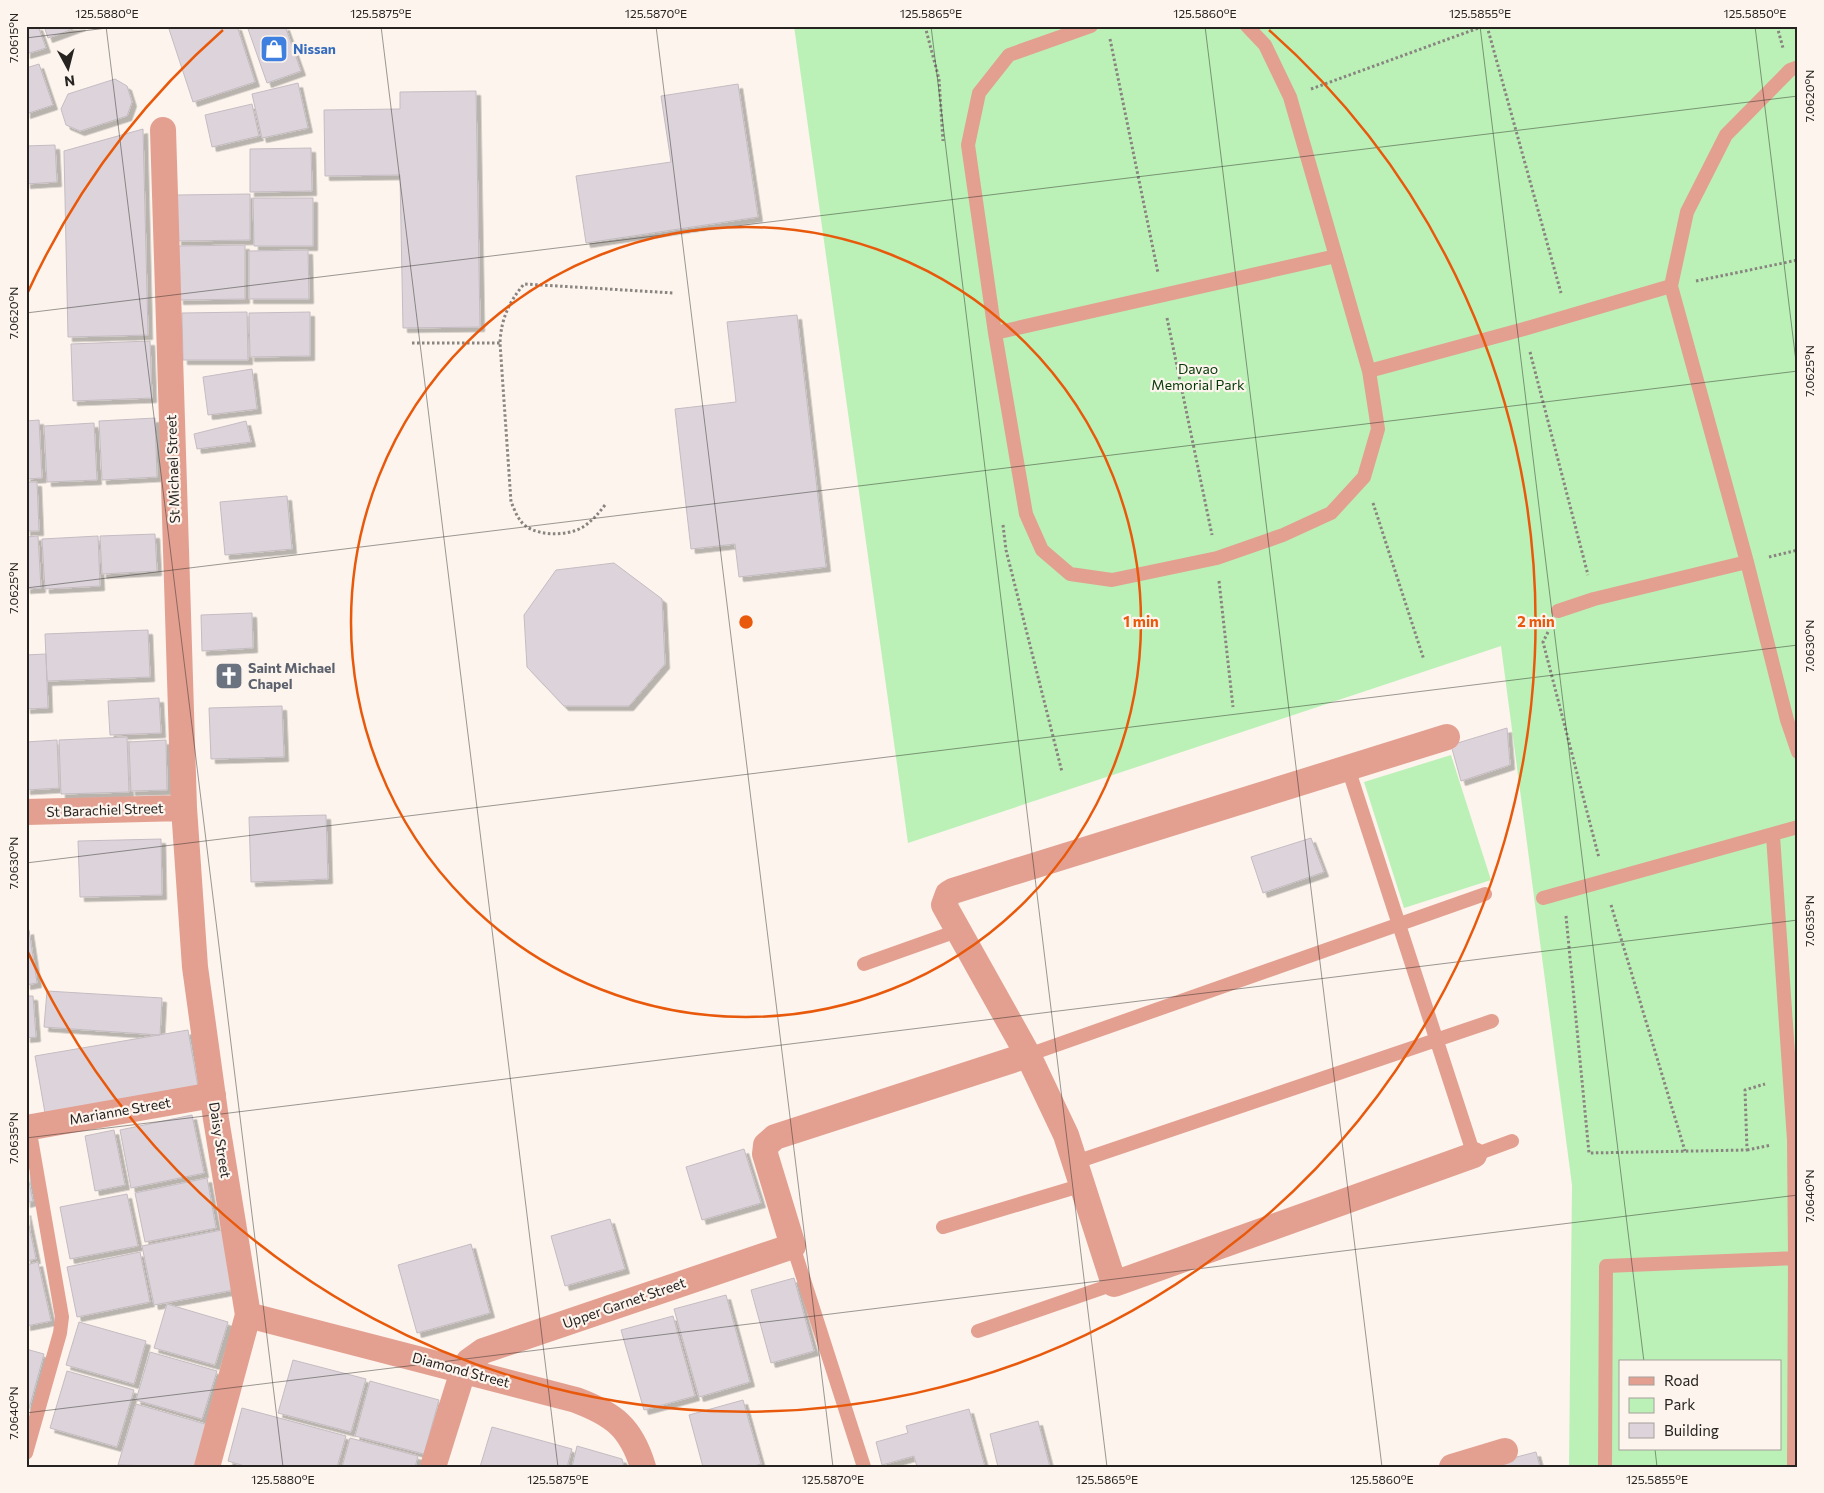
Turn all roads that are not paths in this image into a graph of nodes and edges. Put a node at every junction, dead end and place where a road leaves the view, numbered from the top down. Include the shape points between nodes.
1 (1091, 26) edge
2 (1247, 26) edge
3 (1798, 67) edge
4 (163, 130) dead end
5 (1336, 256) junction
6 (1671, 286) junction
7 (995, 333) junction
8 (1369, 371) junction
9 (1747, 562) junction
10 (1558, 611) dead end
11 (1447, 737) dead end
12 (1798, 752) edge
13 (1348, 768) junction
14 (184, 808) junction
15 (26, 812) edge
16 (1798, 827) edge
17 (1773, 836) junction
18 (1485, 894) dead end
19 (1543, 898) dead end
20 (1399, 925) junction
21 (957, 931) junction
22 (864, 964) dead end
23 (1492, 1021) dead end
24 (1436, 1039) junction
25 (1028, 1055) junction
26 (213, 1095) junction
27 (28, 1127) edge
28 (1512, 1141) dead end
29 (1474, 1156) junction
30 (1079, 1174) junction
31 (943, 1227) dead end
32 (793, 1246) junction
33 (1797, 1258) edge
34 (1114, 1284) junction
35 (248, 1315) junction
36 (978, 1331) dead end
37 (463, 1371) junction
38 (1505, 1451) dead end
39 (26, 1452) edge
40 (207, 1467) edge
41 (433, 1467) edge
42 (644, 1467) edge
43 (864, 1467) edge
44 (1452, 1467) edge
45 (1605, 1467) edge
46 (1794, 1467) edge

1 - 7 lane via 1009,55 979,93 968,145
2 - 5 lane via 1265,45 1290,97
3 - 6 lane via 1790,70 1726,135 1687,212
4 - 14 street, St Michael Street
5 - 7 lane
5 - 8 lane
6 - 8 lane
6 - 9 lane
7 - 8 lane via 1026,514 1042,550 1070,574 1112,580 1217,558 1283,536 1331,513 1364,476 1378,429
9 - 10 lane via 1594,599
9 - 12 lane
11 - 13 street
13 - 20 lane
13 - 21 street via 953,891 948,894 944,905
14 - 15 street, St Barachiel Street
14 - 26 street, Daisy Street via 195,966
16 - 17 lane
17 - 19 lane
17 - 33 lane via 1794,1140
18 - 20 lane
20 - 24 lane
20 - 25 lane
21 - 22 lane
21 - 25 street
23 - 24 lane
24 - 29 lane
24 - 30 lane
25 - 30 street
25 - 32 street via 775,1137 766,1145 765,1154
26 - 27 street, Marianne Street
26 - 35 street, Daisy Street
27 - 39 lane via 62,1317
28 - 29 lane
29 - 34 street
30 - 31 lane
30 - 34 street
32 - 37 street, Upper Garnet Street via 493,1347 476,1356
32 - 43 lane
33 - 45 lane via 1606,1266
33 - 46 lane
34 - 36 lane
35 - 37 street, Diamond Street
35 - 40 street, Daisy Street
37 - 41 street
37 - 42 street, Diamond Street via 599,1409 616,1419 631,1436
38 - 44 street

